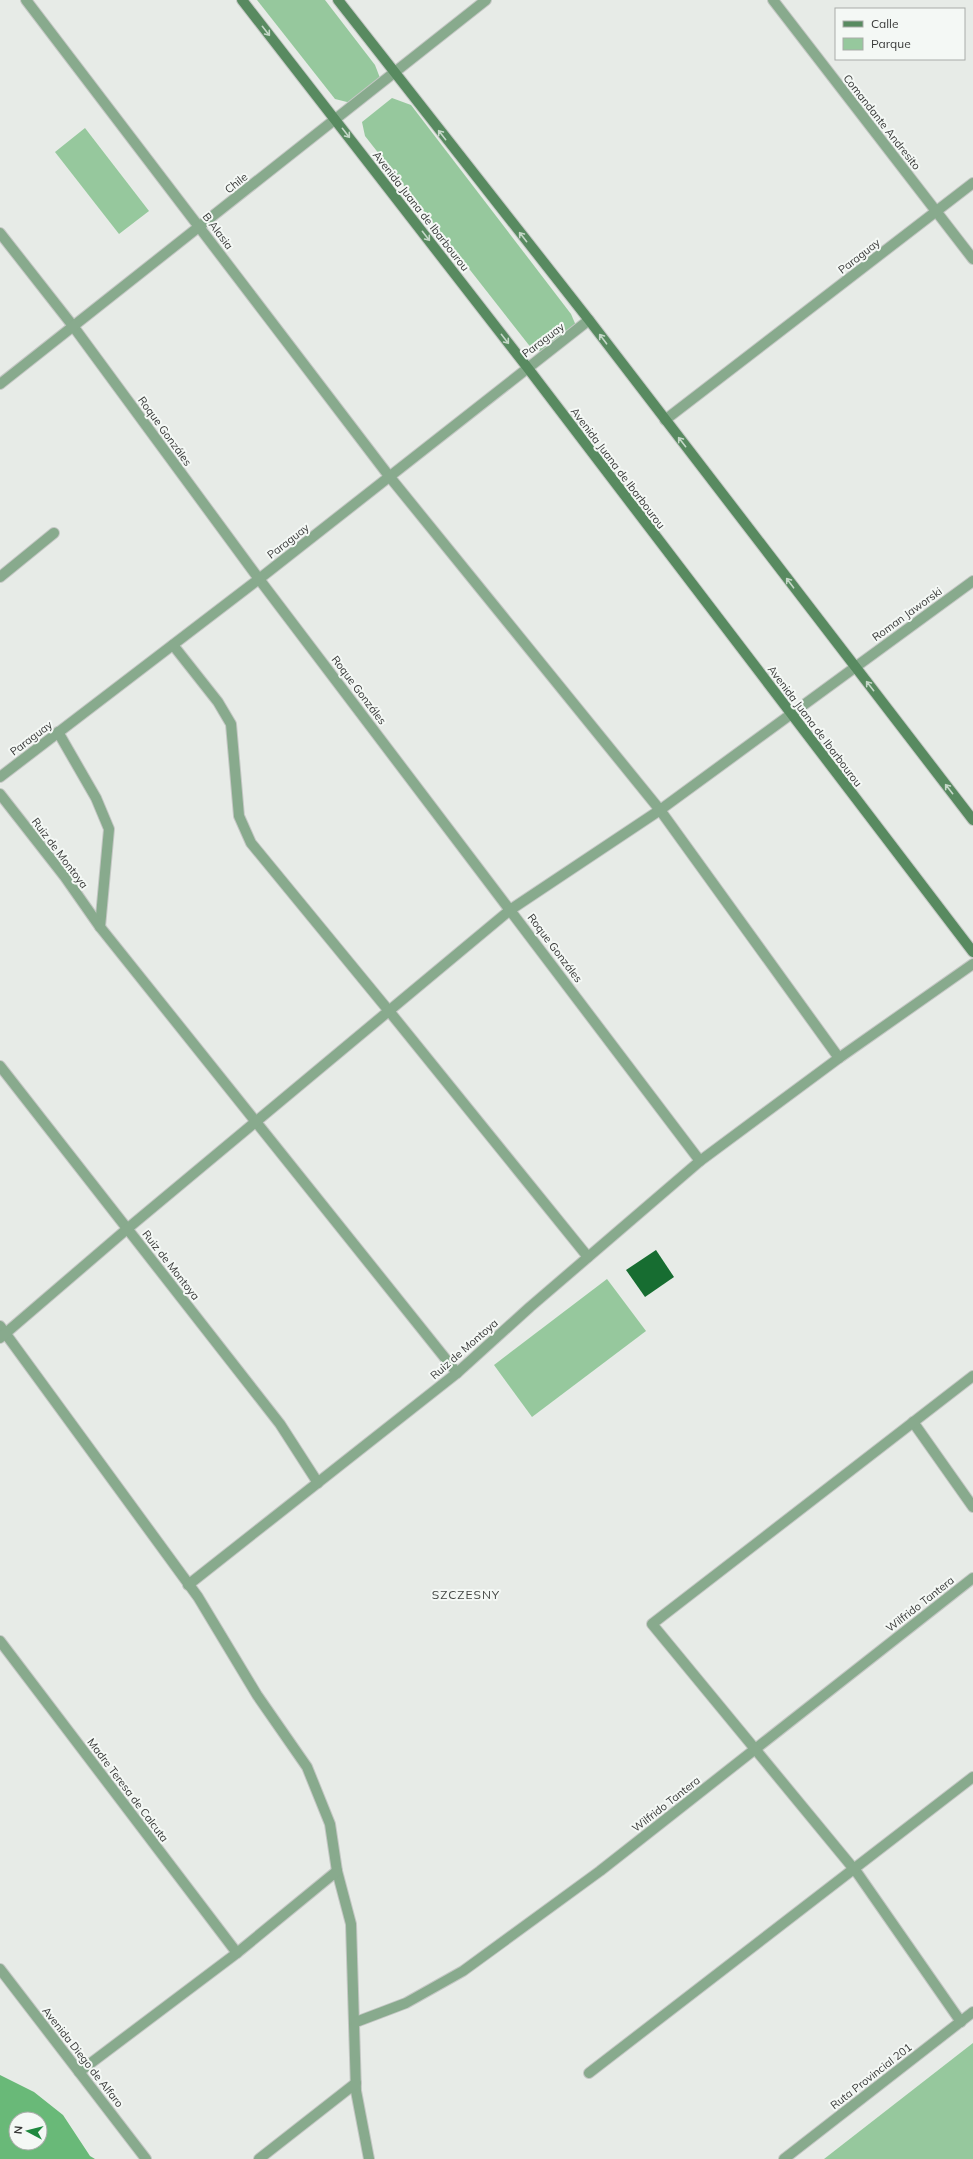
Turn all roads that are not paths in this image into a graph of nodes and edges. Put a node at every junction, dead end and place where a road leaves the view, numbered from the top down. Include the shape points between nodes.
1 (26, 0) edge
2 (242, 0) edge
3 (338, 0) edge
4 (486, 0) edge
5 (773, 0) edge
6 (393, 72) junction
7 (334, 118) junction
8 (973, 182) edge
9 (936, 211) junction
10 (200, 227) junction
11 (0, 233) edge
12 (973, 258) edge
13 (589, 320) junction
14 (73, 326) junction
15 (527, 367) junction
16 (0, 384) edge
17 (665, 420) junction
18 (390, 476) junction
19 (54, 533) dead end
20 (0, 577) edge
21 (259, 579) junction
22 (973, 581) edge
23 (173, 645) junction
24 (855, 667) junction
25 (791, 715) junction
26 (58, 732) junction
27 (0, 777) edge
28 (0, 794) edge
29 (660, 810) junction
30 (973, 820) edge
31 (510, 910) junction
32 (100, 927) junction
33 (973, 952) edge
34 (973, 964) edge
35 (389, 1011) junction
36 (839, 1058) junction
37 (0, 1066) edge
38 (256, 1122) junction
39 (700, 1160) junction
40 (127, 1229) junction
41 (588, 1257) junction
42 (2, 1333) edge
43 (457, 1373) junction
44 (973, 1376) edge
45 (913, 1422) junction
46 (318, 1482) junction
47 (973, 1507) edge
48 (973, 1578) edge
49 (188, 1585) junction
50 (0, 1641) edge
51 (755, 1749) junction
52 (973, 1777) edge
53 (854, 1870) junction
54 (337, 1872) junction
55 (237, 1953) junction
56 (0, 1969) edge
57 (973, 2012) edge
58 (356, 2022) junction
59 (961, 2022) junction
60 (79, 2072) junction
61 (589, 2073) dead end
62 (356, 2083) junction
63 (146, 2159) edge
64 (258, 2159) edge
65 (369, 2159) edge
66 (784, 2159) edge

1 - 10 street, B Alasia
2 -> 7 main road, Avenida Juana de Ibarbourou
3 - 6 main road
4 - 6 street, Chile
5 - 9 street, Comandante Andresito
6 - 7 street, Chile
13 -> 6 main road
7 - 10 street, Chile
7 -> 15 main road, Avenida Juana de Ibarbourou
8 - 9 street, Paraguay
9 - 12 street, Comandante Andresito
9 - 17 street, Paraguay
10 - 14 street, Chile
10 - 18 street, B Alasia
11 - 14 street, Roque Gonzáles
13 - 15 street, Paraguay
17 -> 13 main road
14 - 16 street, Chile
14 - 21 street, Roque Gonzáles
15 - 18 street, Paraguay
15 - 25 main road, Avenida Juana de Ibarbourou
24 -> 17 main road
18 - 21 street, Paraguay
18 - 29 street, B Alasia
19 - 20 street
21 - 23 street, Paraguay
21 - 31 street, Roque Gonzáles
22 - 24 street, Roman Jaworski
23 - 26 street, Paraguay
23 - 35 street via 218,702 231,724 239,816 250,843
24 - 25 street, Roman Jaworski
30 -> 24 main road
25 - 29 street, Roman Jaworski
25 - 33 main road, Avenida Juana de Ibarbourou
26 - 27 street, Paraguay
26 - 32 street via 96,798 109,829
28 - 32 street, Ruiz de Montoya via 65,877
29 - 31 street, Roman Jaworski
29 - 36 street, B Alasia
31 - 35 street, Roman Jaworski
31 - 39 street, Roque Gonzáles
32 - 38 street, Ruiz de Montoya
34 - 36 street, Ruiz de Montoya
35 - 38 street, Roman Jaworski
35 - 41 street
36 - 39 street, Ruiz de Montoya
37 - 40 street, Ruiz de Montoya
38 - 40 street, Roman Jaworski
38 - 43 street, Ruiz de Montoya
39 - 41 street, Ruiz de Montoya
40 - 42 street, Roman Jaworski
40 - 46 street, Ruiz de Montoya via 280,1424
41 - 43 street, Ruiz de Montoya
42 - 49 street
43 - 46 street, Ruiz de Montoya
44 - 45 street
45 - 47 street
45 - 51 street via 652,1624
46 - 49 street, Ruiz de Montoya
48 - 51 street, Wilfrido Tantera
49 - 54 street via 257,1695 307,1767 330,1824
50 - 55 street, Madre Teresa de Calcuta
51 - 53 street
51 - 58 street, Wilfrido Tantera via 600,1871 463,1971 406,2003
52 - 53 street
53 - 59 street
53 - 61 street
54 - 55 street
54 - 58 street via 351,1924
55 - 60 street
56 - 60 street, Avenida Diego de Alfaro
57 - 59 street, Ruta Provincial 201
58 - 62 street
59 - 66 street, Ruta Provincial 201
60 - 63 street, Avenida Diego de Alfaro
62 - 64 street
62 - 65 street

